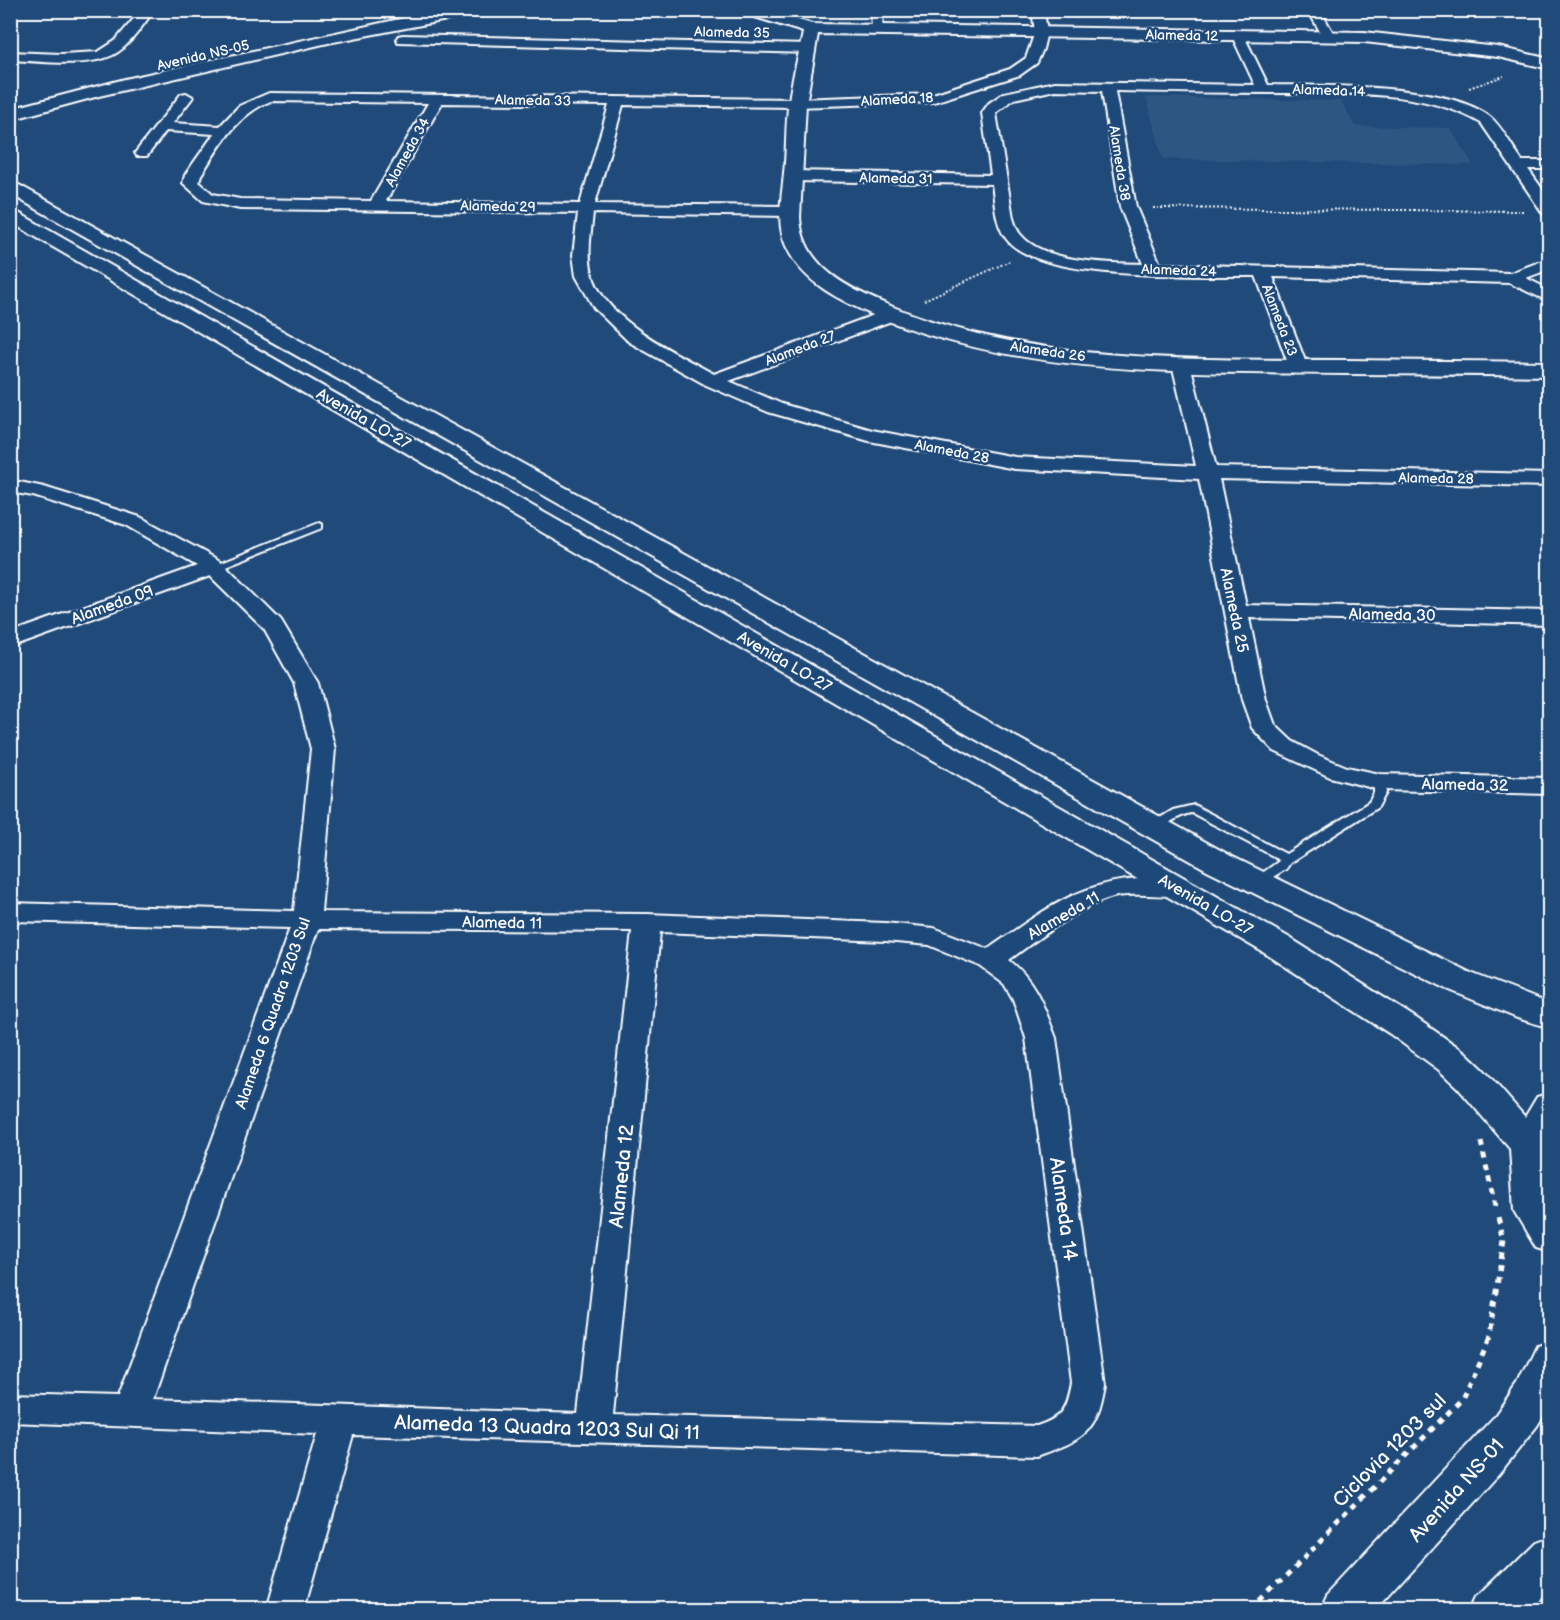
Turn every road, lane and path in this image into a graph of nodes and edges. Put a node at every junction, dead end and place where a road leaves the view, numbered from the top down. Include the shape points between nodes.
1 (148, 10) edge
2 (396, 10) edge
3 (473, 10) edge
4 (747, 10) edge
5 (877, 10) edge
6 (1038, 10) edge
7 (1314, 10) edge
8 (878, 29) junction
9 (1041, 32) junction
10 (1238, 36) junction
11 (1329, 36) junction
12 (403, 39) dead end
13 (810, 39) junction
14 (10, 56) edge
15 (1548, 63) edge
16 (1016, 72) junction
17 (1055, 86) junction
18 (1108, 87) junction
19 (1263, 88) junction
20 (186, 97) dead end
21 (10, 98) edge
22 (934, 98) junction
23 (437, 99) junction
24 (1436, 100) junction
25 (617, 101) junction
26 (797, 103) junction
27 (976, 109) junction
28 (10, 115) edge
29 (164, 127) junction
30 (224, 130) junction
31 (142, 153) dead end
32 (1515, 165) junction
33 (1550, 165) edge
34 (794, 176) junction
35 (999, 180) junction
36 (10, 186) edge
37 (377, 204) junction
38 (1128, 207) junction
39 (586, 208) junction
40 (790, 211) junction
41 (1526, 212) dead end
42 (1550, 212) edge
43 (10, 214) edge
44 (1033, 251) junction
45 (1550, 263) edge
46 (1154, 269) junction
47 (1263, 273) junction
48 (1512, 278) junction
49 (1550, 297) edge
50 (888, 316) junction
51 (1181, 364) junction
52 (1298, 366) junction
53 (1550, 369) edge
54 (713, 381) junction
55 (1208, 473) junction
56 (1550, 480) edge
57 (10, 486) edge
58 (320, 526) dead end
59 (214, 567) junction
60 (1235, 611) junction
61 (1550, 618) edge
62 (10, 641) edge
63 (1380, 782) junction
64 (1550, 786) edge
65 (1153, 826) junction
66 (1286, 860) junction
67 (1258, 882) junction
68 (1178, 888) junction
69 (10, 912) edge
70 (307, 920) junction
71 (647, 923) junction
72 (990, 960) junction
73 (1027, 999) joint
74 (1550, 1016) edge
75 (1550, 1106) edge
76 (1481, 1138) dead end
77 (1529, 1146) junction
78 (1550, 1237) edge
79 (1550, 1358) edge
80 (10, 1408) edge
81 (131, 1410) junction
82 (339, 1420) junction
83 (1078, 1420) joint
84 (594, 1429) junction
85 (1550, 1555) edge
86 (285, 1610) edge
87 (1252, 1610) edge
88 (1345, 1610) edge
89 (1496, 1610) edge

1 - 14 street via 112,49 101,55
2 - 21 street, Avenida NS-05
3 - 28 street via 92,92
4 - 13 street, Alameda 12
5 - 8 street
6 - 9 street
7 - 11 street
8 - 9 street, Alameda 12
8 - 13 street, Alameda 12
9 - 10 street, Alameda 12
9 - 16 street, Alameda 18 via 1032,60
10 - 11 street, Alameda 12
10 - 19 street
11 - 15 street, Alameda 12 via 1442,44
12 - 13 street, Alameda 35
13 - 26 street, Alameda 26
15 - 24 path
16 - 17 street
16 - 22 street, Alameda 18
17 - 18 street, Alameda 14
17 - 27 street via 1019,93
18 - 19 street, Alameda 14
18 - 38 street, Alameda 38
19 - 24 street, Alameda 14 via 1389,93
20 - 29 street
22 - 26 street, Alameda 18
22 - 27 street
23 - 25 street, Alameda 33
23 - 30 street, Alameda 33 via 269,97 250,104
23 - 37 street, Alameda 34
24 - 32 street, Alameda 14 via 1472,111 1486,120
25 - 26 street, Alameda 33
25 - 39 street, Alameda 28
26 - 34 street, Alameda 26
27 - 35 street, Alameda 24
29 - 30 street
29 - 31 street
30 - 37 street, Alameda 29 via 191,183 208,198 240,204
32 - 33 street
32 - 42 street, Alameda 14
34 - 35 street, Alameda 31
34 - 40 street, Alameda 26
35 - 44 street, Alameda 24 via 1010,231 1016,241
36 - 65 street, Avenida LO-27
37 - 39 street, Alameda 29
38 - 41 path
38 - 46 street, Alameda 38
39 - 40 street, Alameda 29
39 - 54 street, Alameda 28 via 581,255 584,276 600,304 635,338
40 - 50 street, Alameda 26 via 793,239 806,262 841,292
43 - 68 street, Avenida LO-27
44 - 46 street, Alameda 24 via 1090,265
44 - 50 path
45 - 48 street, Alameda 24
46 - 47 street, Alameda 24
47 - 48 street, Alameda 24
47 - 52 street, Alameda 23
48 - 49 street
50 - 51 street, Alameda 26 via 947,333 1052,353
50 - 54 street, Alameda 27
51 - 52 street, Alameda 26
51 - 55 street, Alameda 25
52 - 53 street, Alameda 26
54 - 55 street, Alameda 28 via 775,408 869,435 1004,460
55 - 56 street, Alameda 28
55 - 60 street, Alameda 25
57 - 59 street, Alameda 6 Quadra 1203 Sul via 37,490 132,521
58 - 59 lane
59 - 62 street, Alameda 09
59 - 70 street, Alameda 6 Quadra 1203 Sul via 273,626 306,683 323,748
60 - 61 street, Alameda 30
60 - 63 street, Alameda 25 via 1264,728 1283,746 1308,760
63 - 64 street, Alameda 32
63 - 66 lane via 1374,804
65 - 66 lane via 1185,809 1194,809
65 - 67 street, Avenida LO-27
66 - 67 lane
67 - 74 street, Avenida LO-27 via 1459,981
68 - 72 street, Alameda 11 via 1118,888 1100,893
68 - 77 street, Avenida LO-27 via 1278,946 1452,1060
69 - 70 street, Alameda 11
70 - 71 street, Alameda 11
70 - 81 street, Alameda 6 Quadra 1203 Sul
71 - 72 street, Alameda 11 via 934,937
71 - 84 street, Alameda 12
72 - 73 street, Alameda 11 via 1014,978
73 - 83 street, Alameda 14 via 1041,1038 1088,1383
75 - 77 street
76 - 87 path, Ciclovia 1203 sul via 1504,1240 1489,1336 1461,1400
77 - 78 street via 1534,1211
79 - 88 street, Avenida NS-01 via 1519,1420
80 - 81 street, Alameda 13 Quadra 1203 Sul Qi 11
81 - 82 street, Alameda 13 Quadra 1203 Sul Qi 11
82 - 84 street, Alameda 13 Quadra 1203 Sul Qi 11
82 - 86 street
83 - 84 street, Alameda 13 Quadra 1203 Sul Qi 11 via 1062,1434 1037,1441
85 - 89 street

